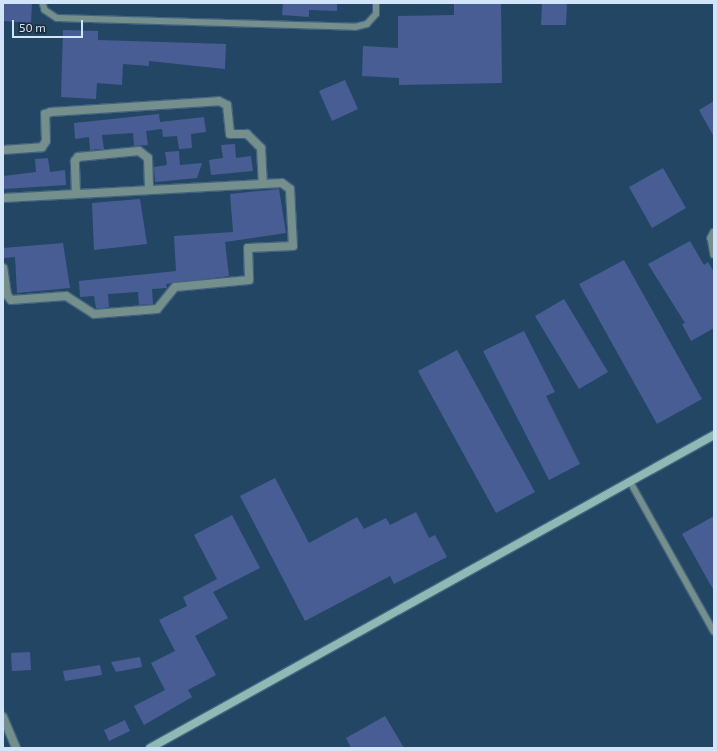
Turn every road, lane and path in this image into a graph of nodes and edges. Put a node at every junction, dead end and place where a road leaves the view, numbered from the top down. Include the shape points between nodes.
1 (43, 3) edge
2 (376, 3) edge
3 (3, 150) edge
4 (263, 184) junction
5 (149, 190) junction
6 (76, 194) junction
7 (3, 198) edge
8 (714, 232) edge
9 (714, 255) edge
10 (3, 268) edge
11 (714, 435) edge
12 (630, 481) junction
13 (714, 631) edge
14 (3, 717) edge
15 (16, 748) edge
16 (150, 748) edge

1 - 2 lane via 45,10 57,18 355,27 367,24 376,14
3 - 4 street via 42,147 46,141 45,114 51,112 219,101 227,105 230,134 247,134 261,148
4 - 5 street
4 - 10 street via 282,183 290,189 293,246 248,248 249,280 175,287 157,309 94,314 66,296 12,300 6,295
5 - 6 street
5 - 6 street via 148,158 140,151 78,157 74,161
6 - 7 street
8 - 9 lane via 711,238
11 - 12 street
12 - 13 lane
12 - 16 street
14 - 15 street

